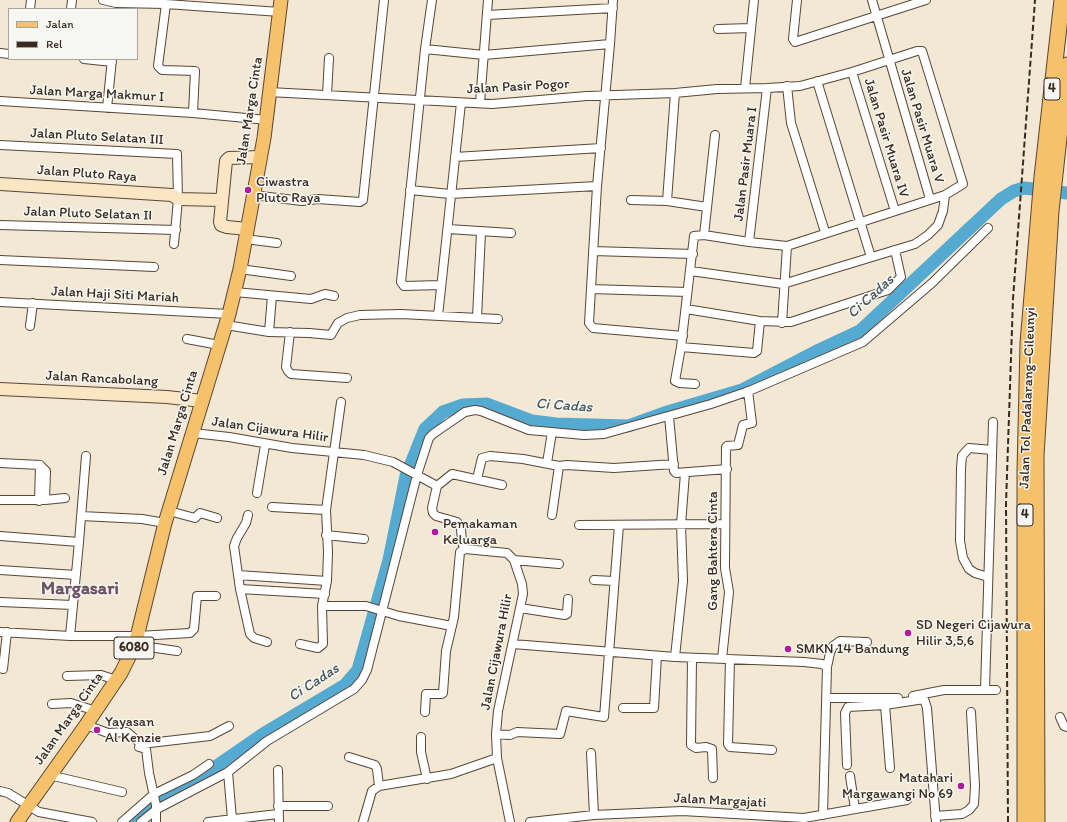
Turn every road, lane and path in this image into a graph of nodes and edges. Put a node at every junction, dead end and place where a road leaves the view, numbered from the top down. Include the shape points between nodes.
1 (103, 0) edge
2 (384, 0) edge
3 (432, 0) edge
4 (488, 0) edge
5 (754, 0) edge
6 (797, 0) edge
7 (872, 0) edge
8 (926, 0) edge
9 (1062, 0) edge
10 (115, 4) edge
11 (166, 4) junction
12 (613, 4) edge
13 (281, 6) edge
14 (488, 15) junction
15 (877, 16) junction
16 (752, 28) junction
17 (718, 29) dead end
18 (610, 44) junction
19 (425, 49) junction
20 (484, 55) junction
21 (329, 58) dead end
22 (112, 60) edge
23 (889, 60) junction
24 (1067, 65) edge
25 (852, 72) junction
26 (817, 81) junction
27 (787, 86) junction
28 (745, 88) junction
29 (767, 88) junction
30 (269, 92) junction
31 (675, 93) junction
32 (327, 95) junction
33 (606, 95) junction
34 (374, 98) junction
35 (420, 100) junction
36 (0, 101) edge
37 (461, 103) junction
38 (480, 103) junction
39 (107, 108) junction
40 (193, 113) junction
41 (267, 120) junction
42 (715, 135) dead end
43 (0, 145) edge
44 (601, 148) junction
45 (455, 156) junction
46 (260, 157) junction
47 (1048, 178) junction
48 (0, 184) edge
49 (597, 186) junction
50 (410, 190) junction
51 (450, 194) junction
52 (176, 195) junction
53 (253, 195) junction
54 (945, 195) junction
55 (222, 197) junction
56 (930, 199) junction
57 (631, 200) dead end
58 (667, 201) junction
59 (707, 207) junction
60 (1045, 210) junction
61 (895, 211) junction
62 (860, 223) junction
63 (0, 225) edge
64 (988, 228) dead end
65 (448, 229) junction
66 (176, 230) junction
67 (481, 232) junction
68 (825, 232) junction
69 (246, 234) junction
70 (510, 234) dead end
71 (704, 235) junction
72 (749, 242) junction
73 (277, 243) dead end
74 (174, 244) dead end
75 (787, 246) junction
76 (895, 250) junction
77 (593, 251) junction
78 (693, 254) junction
79 (871, 257) junction
80 (0, 260) edge
81 (154, 268) dead end
82 (240, 269) junction
83 (691, 271) junction
84 (291, 276) dead end
85 (784, 284) junction
86 (441, 285) junction
87 (591, 289) junction
88 (235, 292) junction
89 (687, 292) junction
90 (272, 296) junction
91 (334, 296) dead end
92 (0, 302) edge
93 (34, 303) junction
94 (686, 309) junction
95 (438, 316) junction
96 (477, 318) junction
97 (227, 319) junction
98 (498, 319) dead end
99 (760, 321) junction
100 (782, 323) junction
101 (30, 326) dead end
102 (268, 332) junction
103 (290, 332) junction
104 (683, 336) junction
105 (187, 339) dead end
106 (219, 345) junction
107 (681, 347) junction
108 (347, 378) dead end
109 (695, 384) dead end
110 (0, 389) edge
111 (748, 391) junction
112 (203, 394) junction
113 (341, 402) dead end
114 (669, 416) junction
115 (993, 422) dead end
116 (552, 432) junction
117 (191, 439) junction
118 (265, 444) junction
119 (992, 450) junction
120 (334, 452) junction
121 (86, 456) dead end
122 (0, 463) edge
123 (547, 463) junction
124 (674, 464) junction
125 (559, 466) junction
126 (727, 468) junction
127 (685, 473) junction
128 (416, 474) junction
129 (477, 479) junction
130 (502, 485) dead end
131 (437, 486) junction
132 (257, 493) dead end
133 (65, 498) dead end
134 (0, 500) edge
135 (42, 500) junction
136 (272, 506) dead end
137 (326, 510) junction
138 (248, 515) dead end
139 (552, 515) dead end
140 (81, 516) junction
141 (167, 517) junction
142 (217, 518) dead end
143 (724, 524) junction
144 (579, 525) dead end
145 (618, 525) junction
146 (681, 525) junction
147 (0, 536) edge
148 (326, 536) junction
149 (364, 539) dead end
150 (79, 542) junction
151 (465, 549) junction
152 (514, 560) junction
153 (559, 564) dead end
154 (0, 570) edge
155 (76, 575) junction
156 (238, 575) junction
157 (988, 577) junction
158 (594, 580) dead end
159 (327, 581) junction
160 (614, 581) junction
161 (240, 589) junction
162 (325, 594) junction
163 (216, 596) dead end
164 (568, 599) dead end
165 (0, 602) edge
166 (73, 605) junction
167 (322, 606) junction
168 (520, 608) junction
169 (381, 611) junction
170 (452, 626) junction
171 (4, 632) edge
172 (70, 636) junction
173 (137, 641) junction
174 (267, 642) dead end
175 (868, 642) dead end
176 (300, 644) dead end
177 (513, 644) junction
178 (178, 651) dead end
179 (609, 652) junction
180 (657, 656) junction
181 (676, 657) junction
182 (692, 658) junction
183 (722, 659) junction
184 (730, 659) junction
185 (827, 667) junction
186 (3, 669) dead end
187 (67, 676) dead end
188 (116, 680) junction
189 (984, 690) junction
190 (996, 690) dead end
191 (827, 698) junction
192 (52, 704) dead end
193 (885, 705) junction
194 (623, 708) dead end
195 (96, 711) junction
196 (425, 712) dead end
197 (971, 712) dead end
198 (1060, 717) dead end
199 (86, 725) junction
200 (229, 726) dead end
201 (1067, 727) edge
202 (496, 734) junction
203 (422, 737) dead end
204 (139, 747) dead end
205 (772, 750) dead end
206 (591, 753) dead end
207 (349, 757) dead end
208 (497, 758) junction
209 (209, 764) dead end
210 (847, 765) dead end
211 (890, 768) dead end
212 (278, 770) dead end
213 (228, 772) junction
214 (49, 775) junction
215 (850, 776) dead end
216 (713, 778) dead end
217 (427, 779) junction
218 (379, 786) junction
219 (1, 789) edge
220 (122, 792) dead end
221 (154, 795) junction
222 (907, 800) dead end
223 (30, 803) junction
224 (328, 806) dead end
225 (156, 807) junction
226 (855, 809) junction
227 (278, 814) edge
228 (823, 815) junction
229 (594, 816) junction
230 (232, 819) junction
231 (768, 819) edge
232 (935, 819) edge
233 (567, 820) edge
234 (17, 822) edge
235 (92, 822) edge
236 (122, 822) edge
237 (141, 822) edge
238 (156, 822) edge
239 (208, 822) edge
240 (363, 822) edge
241 (510, 822) edge
242 (530, 822) edge
243 (1026, 822) edge
244 (1037, 822) edge

1 - 10 street
2 - 34 street
3 - 19 street
4 - 14 street
5 - 16 street
6 - 15 street via 794,42
7 - 15 street, Jalan Pasir Muara V
8 - 15 street
9 - 47 highway, Jalan Tol Padalarang–Cileunyi / 4
10 - 11 street
11 - 13 street
11 - 40 street, Jalan Marga Makmur I via 158,66 162,70 195,71
12 - 14 street
12 - 18 street
13 - 30 main road, Jalan Marga Cinta / 6080
14 - 20 street
15 - 23 street, Jalan Pasir Muara V
16 - 17 street
16 - 28 street
18 - 20 street
18 - 33 street
19 - 20 street
19 - 35 street
20 - 38 street
21 - 32 street
22 - 39 street
23 - 25 street, Jalan Pasir Pogor
23 - 54 street, Jalan Pasir Pogor via 916,51 924,53 964,181 962,185
23 - 56 street, Jalan Pasir Muara V
24 - 47 highway, Jalan Tol Padalarang–Cileunyi / 4
25 - 26 street, Jalan Pasir Pogor
25 - 61 street, Jalan Pasir Muara IV
26 - 27 street, Jalan Pasir Pogor via 800,86
26 - 62 street
27 - 29 street, Jalan Pasir Pogor
27 - 68 street via 791,123
28 - 29 street, Jalan Pasir Pogor
28 - 31 street, Jalan Pasir Pogor
29 - 72 street, Jalan Pasir Muara I
30 - 32 street, Jalan Pasir Pogor
30 - 41 main road, Jalan Marga Cinta / 6080
31 - 33 street, Jalan Pasir Pogor
31 - 58 street
32 - 34 street, Jalan Pasir Pogor
33 - 38 street, Jalan Pasir Pogor
33 - 44 street
34 - 35 street, Jalan Pasir Pogor
34 - 53 street via 363,201 302,201
35 - 37 street, Jalan Pasir Pogor
35 - 50 street
36 - 39 street, Jalan Marga Makmur I
37 - 38 street, Jalan Pasir Pogor
37 - 45 street
39 - 40 street, Jalan Marga Makmur I
40 - 41 street, Jalan Marga Makmur I
41 - 46 main road, Jalan Marga Cinta / 6080
42 - 59 street
43 - 52 street, Jalan Pluto Selatan III via 177,154
44 - 45 street
44 - 49 street
45 - 51 street
46 - 53 main road, Jalan Marga Cinta / 6080
46 - 55 street via 226,159
47 - 60 highway, Jalan Tol Padalarang–Cileunyi / 4
48 - 52 street, Jalan Pluto Raya
49 - 51 street
49 - 77 street
50 - 51 street
50 - 86 street via 401,283 404,286
51 - 65 street
52 - 55 street, Jalan Pluto Raya
52 - 66 street
53 - 69 main road, Jalan Marga Cinta / 6080
54 - 56 street
54 - 76 street via 943,211 933,230 915,244
55 - 69 street via 221,225
56 - 61 street
57 - 58 street
58 - 59 street
59 - 71 street
60 - 243 highway, Jalan Tol Padalarang–Cileunyi / 4 via 1028,343
60 - 244 highway, Jalan Tol Padalarang–Cileunyi / 4 via 1036,456
61 - 62 street
62 - 68 street
62 - 79 street
63 - 66 street, Jalan Pluto Selatan II
64 - 111 street via 932,283 863,342
65 - 67 street
65 - 86 street
66 - 74 street
67 - 70 street
67 - 96 street
68 - 75 street
69 - 73 street
69 - 82 main road, Jalan Marga Cinta / 6080
71 - 72 street
71 - 78 street via 694,236
72 - 75 street
75 - 85 street
76 - 79 street
76 - 100 street via 901,276 888,290
77 - 78 street
77 - 87 street
78 - 83 street
79 - 85 street
80 - 81 street
82 - 84 street
82 - 88 main road, Jalan Marga Cinta / 6080
83 - 85 street
83 - 89 street
85 - 100 street
86 - 95 street
87 - 89 street
87 - 104 street via 588,316 593,328
88 - 90 street
88 - 97 main road, Jalan Marga Cinta / 6080
89 - 94 street
90 - 91 street via 311,299 325,294
90 - 102 street
92 - 93 street, Jalan Haji Siti Mariah
93 - 97 street, Jalan Haji Siti Mariah
93 - 101 street
94 - 99 street
94 - 104 street
95 - 96 street
95 - 103 street, Jalan Haji Siti Mariah via 360,315 338,323 332,335
96 - 98 street
97 - 102 street, Jalan Haji Siti Mariah
97 - 106 main road, Jalan Marga Cinta / 6080
99 - 100 street
99 - 107 street via 757,351 753,354
102 - 103 street, Jalan Haji Siti Mariah
103 - 108 street via 286,367 288,372
104 - 107 street
105 - 106 street
106 - 112 main road, Jalan Marga Cinta / 6080
107 - 109 street via 675,381
110 - 112 street, Jalan Rancabolang via 167,397
111 - 114 street
111 - 126 street, Gang Bahtera Cinta via 752,423 743,425 738,445 727,446
112 - 117 main road, Jalan Marga Cinta / 6080
113 - 120 street
114 - 116 street via 604,434
114 - 124 street
115 - 119 street
116 - 123 street
116 - 128 street via 517,426 481,411 465,412 429,438
117 - 118 street, Jalan Cijawura Hilir via 233,437
117 - 141 main road, Jalan Marga Cinta / 6080
118 - 120 street, Jalan Cijawura Hilir
118 - 132 street
119 - 157 street
119 - 157 street via 970,448 962,456 961,468 960,541 963,558 969,569
120 - 128 street, Jalan Cijawura Hilir via 372,456 403,466
120 - 137 street
121 - 140 street
122 - 135 street via 40,465
123 - 125 street
123 - 129 street via 484,456
124 - 125 street via 614,468
124 - 127 street via 676,473
125 - 139 street
126 - 127 street
126 - 143 street, Gang Bahtera Cinta
127 - 146 street
128 - 131 street, Jalan Cijawura Hilir
128 - 169 street
129 - 130 street
129 - 131 street via 452,474
131 - 151 street via 432,508 434,513 436,516 457,522 461,528
133 - 135 street
134 - 135 street
136 - 137 street
137 - 148 street
138 - 156 street via 245,526 235,542
140 - 141 street via 142,519
140 - 150 street
141 - 142 street via 195,518 200,513
141 - 173 main road, Jalan Marga Cinta / 6080
143 - 146 street
143 - 183 street, Gang Bahtera Cinta via 725,570 729,592
144 - 145 street
145 - 146 street
145 - 160 street
146 - 181 street via 683,581
147 - 150 street
148 - 149 street
148 - 159 street
150 - 155 street
151 - 152 street via 507,553
151 - 170 street via 460,552
152 - 153 street
152 - 168 street, Jalan Cijawura Hilir via 522,584
154 - 155 street
155 - 166 street
156 - 159 street
156 - 161 street
157 - 189 street
158 - 160 street
159 - 162 street
160 - 179 street
161 - 162 street
161 - 174 street via 250,634
162 - 167 street
163 - 173 street via 197,596 192,632
164 - 168 street via 568,614 565,615
165 - 166 street
166 - 172 street
167 - 169 street via 369,607
167 - 176 street via 322,644 318,648
168 - 177 street, Jalan Cijawura Hilir
169 - 170 street
169 - 213 street via 367,670 354,689 267,741
170 - 196 street via 446,651 443,693 426,694
171 - 172 street
171 - 186 street
172 - 173 street
173 - 178 street
173 - 188 main road, Jalan Marga Cinta / 6080
175 - 185 street via 840,641 833,646
177 - 179 street
177 - 202 street, Jalan Cijawura Hilir via 498,711
179 - 180 street
179 - 202 street via 603,717 566,711 560,734
180 - 181 street
180 - 194 street via 654,708
181 - 182 street
182 - 183 street
182 - 216 street via 691,745 696,748 712,749
183 - 184 street
184 - 185 street via 804,662
184 - 205 street via 728,744 730,747
185 - 191 street
187 - 188 street via 101,675
188 - 195 main road, Jalan Marga Cinta / 6080
189 - 190 street
189 - 191 street via 944,690 890,699
191 - 228 street
192 - 195 street via 71,703
193 - 210 street via 850,706 845,710
193 - 211 street
193 - 232 street via 922,699 926,702
195 - 199 main road, Jalan Marga Cinta / 6080
197 - 232 street via 974,804 962,814
198 - 201 street
199 - 200 street via 108,733 127,732 141,744 210,736
199 - 214 main road, Jalan Marga Cinta / 6080
202 - 208 street, Jalan Cijawura Hilir
203 - 217 street via 421,752
204 - 221 street via 146,749
206 - 229 street
207 - 218 street via 375,766
208 - 217 street via 475,767
208 - 241 street
209 - 221 street
212 - 227 street
213 - 225 street
213 - 230 street
214 - 220 street
214 - 223 main road, Jalan Marga Cinta / 6080
215 - 226 street
217 - 218 street
218 - 240 street via 372,791
219 - 223 street
221 - 225 street
221 - 236 street
222 - 226 street, Jalan Margajati
223 - 234 main road, Jalan Marga Cinta / 6080
223 - 235 street via 39,812
224 - 227 street
225 - 237 street
225 - 238 street
226 - 228 street, Jalan Margajati
227 - 230 street
228 - 231 street, Jalan Margajati
229 - 231 street, Jalan Margajati via 682,811
229 - 233 street, Jalan Margajati
230 - 239 street
233 - 242 street, Jalan Margajati

